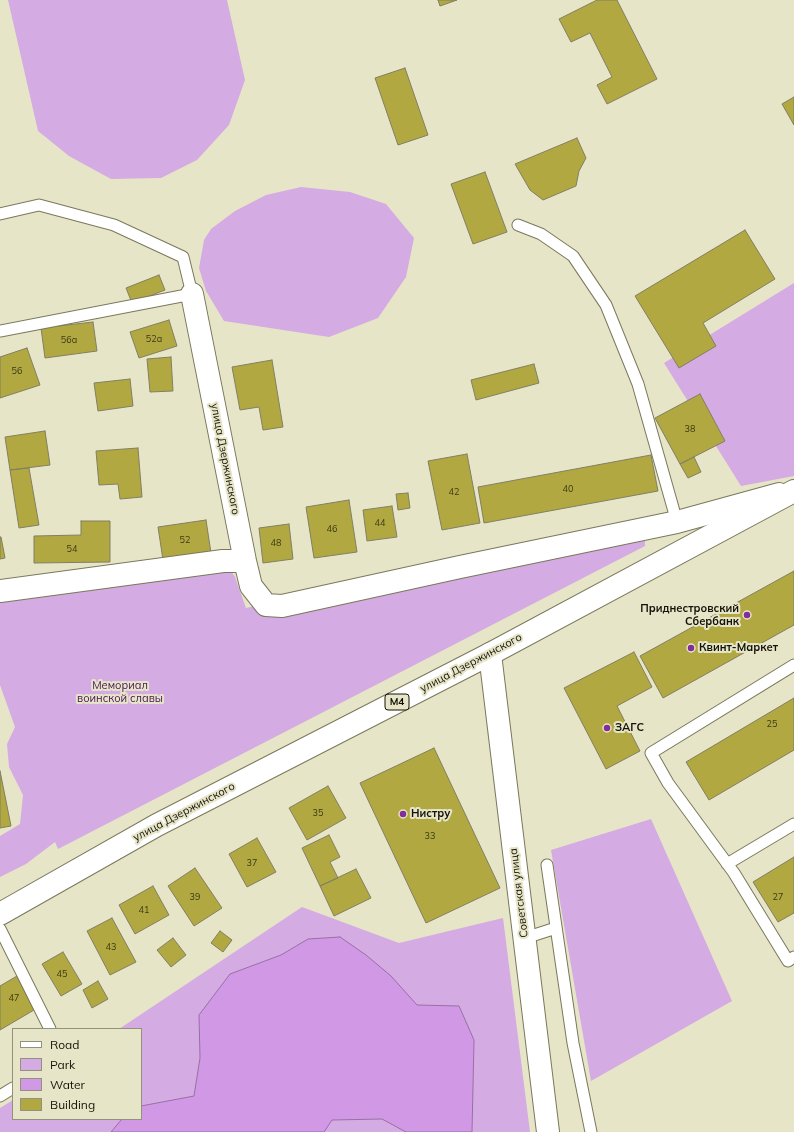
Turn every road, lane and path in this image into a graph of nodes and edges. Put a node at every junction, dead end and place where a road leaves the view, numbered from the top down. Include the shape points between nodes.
1 (0, 214) edge
2 (518, 225) dead end
3 (192, 294) junction
4 (0, 331) edge
5 (794, 490) edge
6 (677, 522) junction
7 (245, 561) junction
8 (0, 591) edge
9 (490, 654) junction
10 (794, 666) edge
11 (794, 824) edge
12 (727, 864) junction
13 (547, 865) dead end
14 (0, 914) edge
15 (556, 928) junction
16 (0, 929) edge
17 (524, 938) junction
18 (794, 957) edge
19 (50, 1028) edge
20 (12, 1089) edge
21 (0, 1096) edge
22 (548, 1132) edge
23 (591, 1132) edge

1 - 3 lane via 39,205 114,225 183,257
2 - 6 lane via 541,234 573,256 606,305 638,384
3 - 4 lane
3 - 7 main road, улица Дзержинского
5 - 6 main road, улица Дзержинского
5 - 9 main road, улица Дзержинского / M4
6 - 7 main road, улица Дзержинского via 282,606 266,605 251,586
7 - 8 main road via 223,561
9 - 14 main road, улица Дзержинского / M4 via 157,825
9 - 17 main road, Советская улица
10 - 12 lane via 651,753 668,783
11 - 12 lane
12 - 18 lane via 788,961
13 - 15 lane
15 - 17 lane
15 - 23 lane via 573,1043
16 - 19 lane
17 - 22 main road, Советская улица
20 - 21 lane

